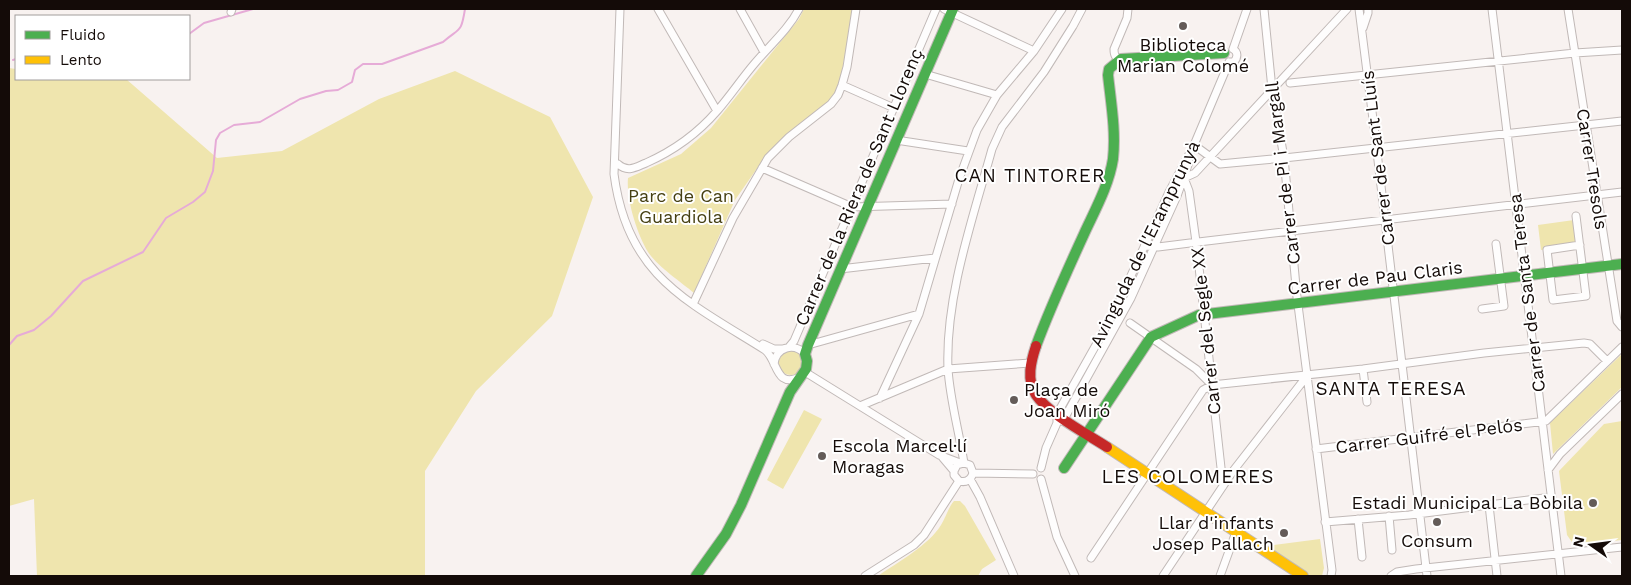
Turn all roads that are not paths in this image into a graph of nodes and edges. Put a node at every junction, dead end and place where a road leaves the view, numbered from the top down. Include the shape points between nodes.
1 (620, 9) edge
2 (624, 9) edge
3 (658, 9) edge
4 (740, 9) edge
5 (799, 9) edge
6 (856, 9) edge
7 (936, 9) edge
8 (1062, 9) edge
9 (1082, 9) edge
10 (1128, 9) edge
11 (1247, 9) edge
12 (1264, 9) edge
13 (1346, 9) edge
14 (1359, 9) edge
15 (1368, 9) edge
16 (1492, 9) edge
17 (1568, 9) edge
18 (950, 10) edge
19 (1362, 30) junction
20 (1622, 50) edge
21 (1034, 51) junction
22 (764, 52) junction
23 (1575, 53) junction
24 (1228, 55) junction
25 (1121, 60) junction
26 (1499, 61) junction
27 (925, 74) junction
28 (1368, 76) junction
29 (1290, 83) dead end
30 (842, 85) junction
31 (1272, 89) junction
32 (998, 95) junction
33 (894, 108) junction
34 (717, 112) junction
35 (1622, 121) edge
36 (1586, 125) junction
37 (1508, 134) junction
38 (896, 140) junction
39 (1194, 145) junction
40 (1377, 148) junction
41 (968, 151) junction
42 (1210, 156) junction
43 (1284, 158) junction
44 (618, 164) junction
45 (762, 168) junction
46 (1184, 178) junction
47 (1622, 192) edge
48 (1597, 195) junction
49 (952, 204) junction
50 (1516, 204) junction
51 (868, 205) junction
52 (852, 207) junction
53 (1576, 216) dead end
54 (1386, 221) junction
55 (1290, 231) junction
56 (1196, 242) junction
57 (1496, 244) dead end
58 (1145, 246) junction
59 (1154, 246) junction
60 (1580, 246) junction
61 (935, 258) junction
62 (1622, 264) edge
63 (1607, 266) junction
64 (840, 269) junction
65 (1583, 269) junction
66 (1550, 273) junction
67 (1525, 276) junction
68 (1500, 280) junction
69 (1394, 292) junction
70 (694, 302) junction
71 (1298, 303) junction
72 (1482, 309) dead end
73 (919, 314) junction
74 (1204, 314) junction
75 (1130, 323) dead end
76 (1622, 327) edge
77 (1151, 337) junction
78 (1622, 347) edge
79 (786, 348) junction
80 (1534, 348) junction
81 (806, 350) junction
82 (1607, 361) junction
83 (1030, 363) junction
84 (774, 364) junction
85 (1402, 364) junction
86 (948, 369) junction
87 (1364, 369) junction
88 (803, 375) junction
89 (1307, 376) junction
90 (786, 379) junction
91 (1212, 385) junction
92 (790, 392) junction
93 (1622, 394) edge
94 (880, 398) junction
95 (1367, 402) dead end
96 (860, 406) junction
97 (1060, 419) junction
98 (1542, 422) junction
99 (1086, 434) junction
100 (1411, 438) junction
101 (1316, 449) junction
102 (942, 456) junction
103 (962, 463) junction
104 (1041, 468) junction
105 (1064, 468) dead end
106 (1548, 470) junction
107 (954, 471) junction
108 (1147, 473) junction
109 (1034, 474) junction
110 (972, 476) junction
111 (1041, 479) junction
112 (959, 481) junction
113 (1224, 486) junction
114 (1552, 497) junction
115 (1489, 505) junction
116 (1206, 512) junction
117 (1420, 513) junction
118 (1389, 516) junction
119 (1358, 519) junction
120 (1325, 522) junction
121 (1236, 532) junction
122 (1622, 547) edge
123 (1392, 550) dead end
124 (1559, 554) junction
125 (1362, 557) dead end
126 (1091, 558) dead end
127 (1495, 560) junction
128 (1426, 568) junction
129 (1297, 575) edge
130 (696, 576) edge
131 (865, 576) edge
132 (1014, 576) edge
133 (1075, 576) edge
134 (1163, 576) edge
135 (1220, 576) edge
136 (1331, 576) edge
137 (1391, 576) edge
138 (1427, 576) edge
139 (1497, 576) edge
140 (1561, 576) edge

1 - 84 street via 614,174 628,232 645,261 674,292 765,350
2 - 44 street
3 - 34 street
4 - 22 street
5 - 22 street via 787,28
6 - 30 street
7 - 33 street
8 - 21 street
9 - 86 street via 1044,72 1002,127 992,149 953,292
10 - 25 street via 1114,49
11 - 24 street, Avinguda de l'Eramprunyà
12 - 31 street, Carrer de Pi i Margall
13 - 31 street
14 - 19 street, Carrer de Sant Lluís
15 - 19 street
16 - 26 street, Carrer de Santa Teresa
17 - 23 street, Carrer Tresols
18 - 21 street
18 - 27 street, Carrer de la Riera de Sant Llorenç
19 - 28 street, Carrer de Sant Lluís
20 - 23 street
21 - 32 street
22 - 34 street
23 - 26 street
23 - 36 street, Carrer Tresols
24 - 25 street
24 - 39 street, Avinguda de l'Eramprunyà
25 - 83 street via 1108,75 1114,133 1110,174 1048,312
26 - 28 street
26 - 37 street, Carrer de Santa Teresa
27 - 32 street
27 - 38 street, Carrer de la Riera de Sant Llorenç
28 - 29 street
28 - 40 street, Carrer de Sant Lluís
30 - 33 street
30 - 45 street via 831,104 789,137
31 - 42 street
31 - 43 street, Carrer de Pi i Margall
32 - 41 street via 985,113
33 - 52 street
34 - 44 street via 664,154 630,169
35 - 36 street
36 - 37 street
36 - 48 street, Carrer Tresols
37 - 40 street
37 - 50 street, Carrer de Santa Teresa
38 - 41 street
38 - 51 street, Carrer de la Riera de Sant Llorenç
39 - 42 street
39 - 46 street, Avinguda de l'Eramprunyà
39 - 58 street, Avinguda de l'Eramprunyà
40 - 43 street
40 - 54 street, Carrer de Sant Lluís
41 - 49 street
42 - 43 street via 1220,164
42 - 46 street via 1195,173
43 - 55 street, Carrer de Pi i Margall
44 - 70 street via 624,206 636,238 656,268
45 - 52 street
45 - 70 street via 732,218
46 - 56 street, Carrer del Segle XX
46 - 59 street, Avinguda de l'Eramprunyà
47 - 48 street
48 - 50 street
48 - 63 street, Carrer Tresols
49 - 51 street
49 - 61 street
50 - 54 street
50 - 67 street, Carrer de Santa Teresa
51 - 52 street
51 - 64 street, Carrer de la Riera de Sant Llorenç
52 - 79 street via 794,340
53 - 60 street
54 - 55 street
54 - 69 street, Carrer de Sant Lluís
55 - 56 street
55 - 71 street, Carrer de Pi i Margall
56 - 59 street
56 - 74 street, Carrer del Segle XX
57 - 68 street
58 - 59 street
58 - 97 street, Avinguda de l'Eramprunyà
59 - 97 street, Avinguda de l'Eramprunyà via 1122,317
60 - 65 street
60 - 66 street via 1547,250
61 - 64 street
61 - 73 street
62 - 63 street, Carrer de Pau Claris
63 - 65 street, Carrer de Pau Claris
63 - 76 street, Carrer Tresols via 1617,321
64 - 81 street, Carrer de la Riera de Sant Llorenç
65 - 66 street, Carrer de Pau Claris
65 - 66 street via 1586,296 1553,300
66 - 67 street, Carrer de Pau Claris
67 - 68 street, Carrer de Pau Claris
67 - 80 street, Carrer de Santa Teresa
68 - 69 street, Carrer de Pau Claris
68 - 72 street via 1504,306
69 - 71 street, Carrer de Pau Claris
69 - 85 street, Carrer de Sant Lluís
70 - 79 street via 767,346
71 - 74 street, Carrer de Pau Claris
71 - 89 street, Carrer de Pi i Margall
73 - 81 street
73 - 94 street
74 - 77 street, Carrer de Pau Claris
74 - 91 street, Carrer del Segle XX
75 - 77 street
77 - 91 street via 1196,369
77 - 99 street
78 - 82 street
79 - 81 street
79 - 84 street via 777,354
80 - 82 street via 1590,344
80 - 85 street
80 - 98 street, Carrer de Santa Teresa
81 - 88 street, Carrer de la Riera de Sant Llorenç via 808,363
82 - 98 street
83 - 86 street
83 - 97 street via 1035,394
84 - 90 street via 777,373
85 - 87 street
85 - 100 street, Carrer de Sant Lluís
86 - 94 street
86 - 103 street
87 - 89 street
87 - 95 street
88 - 90 street
88 - 92 street
88 - 96 street
89 - 91 street
89 - 101 street, Carrer de Pi i Margall
89 - 113 street
90 - 92 street
91 - 108 street via 1203,390
91 - 113 street, Carrer del Segle XX
92 - 130 street via 730,527
93 - 106 street via 1560,454
94 - 96 street
96 - 102 street
97 - 99 street
97 - 104 street, Avinguda de l'Eramprunyà via 1046,448
98 - 100 street, Carrer Guifré el Pelós
98 - 106 street, Carrer de Santa Teresa
99 - 105 street
99 - 108 street
100 - 101 street, Carrer Guifré el Pelós
100 - 117 street, Carrer de Sant Lluís
101 - 120 street, Carrer de Pi i Margall
102 - 103 street
102 - 107 street
103 - 107 street
103 - 110 street via 970,465
104 - 109 street via 1035,469
104 - 111 street via 1045,474
106 - 114 street, Carrer de Santa Teresa
107 - 112 street
108 - 116 street
108 - 126 street
109 - 110 street
109 - 111 street via 1036,479
110 - 112 street via 966,482
110 - 132 street
111 - 133 street via 1057,537
112 - 131 street via 924,535 914,545
113 - 116 street
114 - 115 street
114 - 124 street, Carrer de Santa Teresa
115 - 117 street
115 - 127 street
116 - 121 street
116 - 134 street
117 - 118 street
117 - 128 street, Carrer de Sant Lluís
118 - 119 street
118 - 123 street
119 - 120 street
119 - 125 street
120 - 136 street, Carrer de Pi i Margall
121 - 129 street
121 - 135 street
122 - 124 street
124 - 127 street
124 - 140 street, Carrer de Santa Teresa
127 - 128 street
127 - 139 street
128 - 137 street via 1396,572
128 - 138 street, Carrer de Sant Lluís

